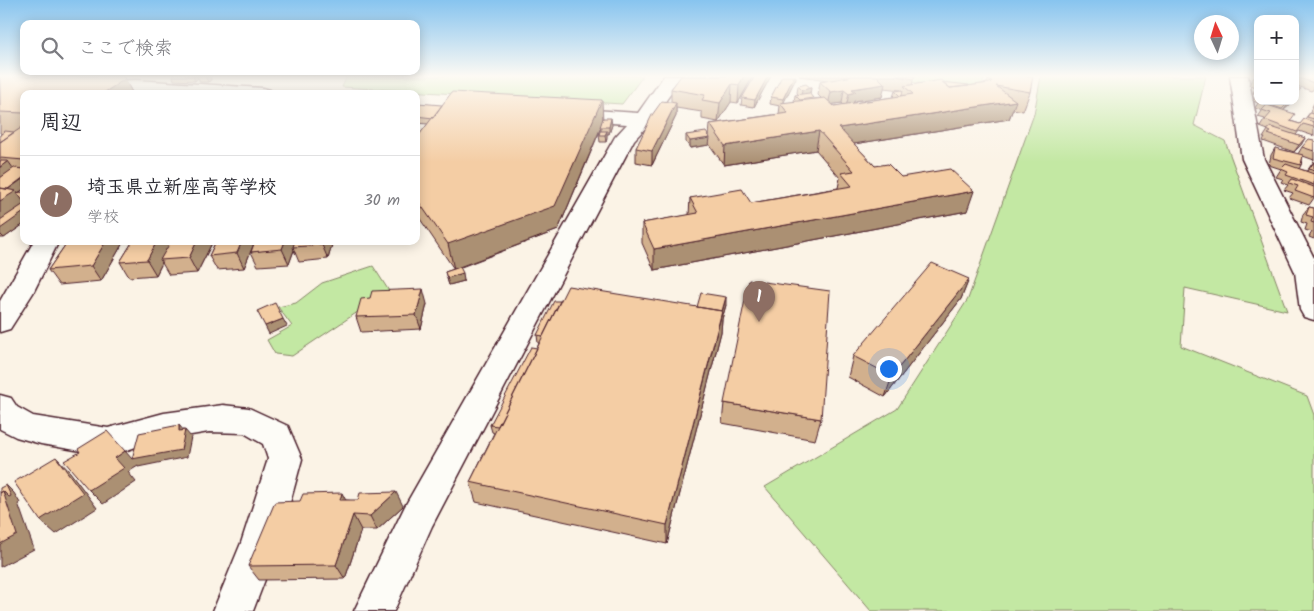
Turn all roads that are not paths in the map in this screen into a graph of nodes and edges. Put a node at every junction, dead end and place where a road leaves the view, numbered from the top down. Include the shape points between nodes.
1 (652, 105) edge
2 (1244, 105) edge
3 (546, 113) edge
4 (642, 118) junction
5 (45, 245) edge
6 (1314, 310) edge
7 (0, 322) edge
8 (0, 407) edge
9 (233, 611) edge
10 (374, 611) edge

1 - 4 street
2 - 6 street via 1253,158 1308,272
3 - 4 street
4 - 10 street via 625,137 423,508
5 - 7 street via 20,293
8 - 9 street via 2,412 24,426 50,434 110,442 161,426 205,419 249,421 276,435 285,458 260,543

